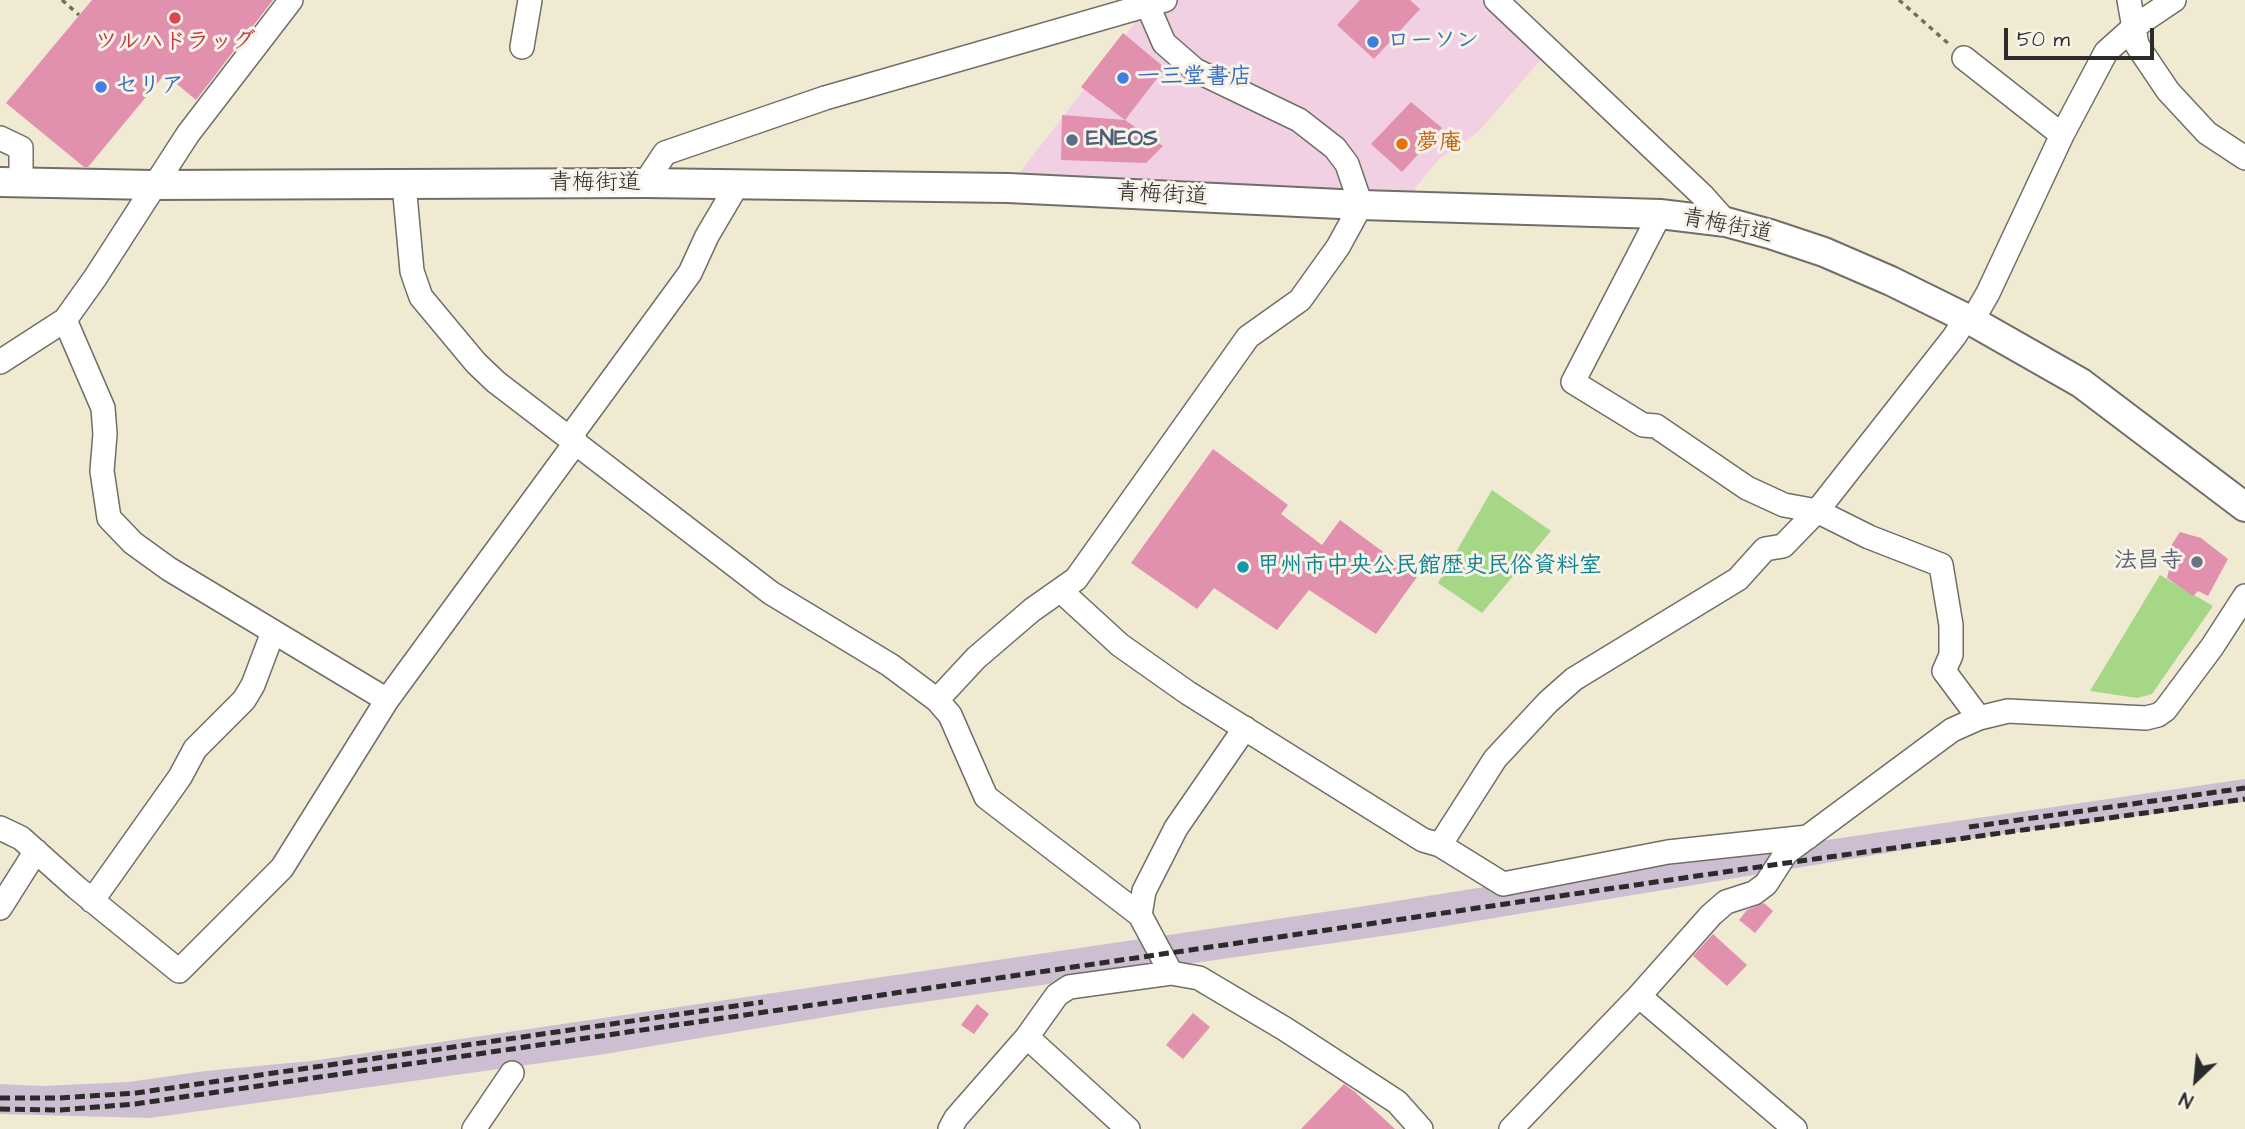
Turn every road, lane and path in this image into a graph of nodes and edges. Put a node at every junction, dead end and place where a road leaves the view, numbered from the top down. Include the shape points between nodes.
1 (62, 0) edge
2 (291, 0) edge
3 (530, 0) edge
4 (1496, 0) edge
5 (1899, 0) edge
6 (2129, 0) edge
7 (2174, 0) edge
8 (1149, 2) edge
9 (79, 15) dead end
10 (2134, 27) junction
11 (522, 47) dead end
12 (1964, 58) joint
13 (2062, 135) junction
14 (0, 138) edge
15 (2245, 159) edge
16 (10, 183) edge
17 (645, 183) junction
18 (404, 184) junction
19 (153, 185) junction
20 (737, 185) junction
21 (1361, 205) junction
22 (1660, 214) junction
23 (1726, 222) junction
24 (1969, 319) junction
25 (65, 320) junction
26 (0, 362) edge
27 (573, 439) junction
28 (2245, 507) edge
29 (1817, 511) junction
30 (1061, 592) junction
31 (2245, 596) edge
32 (273, 632) junction
33 (387, 700) junction
34 (937, 700) junction
35 (1979, 718) junction
36 (1245, 728) junction
37 (0, 828) edge
38 (1808, 837) junction
39 (1440, 845) junction
40 (36, 851) junction
41 (92, 901) junction
42 (0, 908) edge
43 (1140, 915) junction
44 (1171, 973) junction
45 (1639, 996) junction
46 (1027, 1037) junction
47 (512, 1073) dead end
48 (474, 1129) edge
49 (950, 1129) edge
50 (1128, 1129) edge
51 (1421, 1129) edge
52 (1511, 1129) edge
53 (1795, 1129) edge

1 - 9 path
2 - 19 street
3 - 11 street
4 - 23 street
5 - 12 path
6 - 10 street
7 - 10 street
8 - 17 street via 825,98 665,153
8 - 21 street via 1164,43 1195,70 1299,120 1335,148 1347,164
10 - 13 street via 2105,52
10 - 15 street via 2137,45 2168,91 2207,133
12 - 13 street
13 - 24 street via 1988,293
14 - 16 street via 21,148
16 - 19 main road, 青梅街道
17 - 18 main road, 青梅街道
17 - 20 main road, 青梅街道
18 - 19 main road, 青梅街道
18 - 27 street via 412,271 421,297 496,382
19 - 25 street
20 - 21 main road, 青梅街道 via 1008,188
20 - 27 street via 690,273
21 - 22 main road, 青梅街道
21 - 30 street via 1300,300 1248,337 1076,579
22 - 23 main road, 青梅街道
22 - 29 street via 1573,382 1643,425 1656,426 1746,488 1784,505
23 - 24 main road, 青梅街道 via 1824,253
24 - 28 main road, 青梅街道 via 2081,383
24 - 29 street
25 - 26 street
25 - 32 street via 103,408 102,471 109,518 133,543 169,569
27 - 33 street
27 - 34 street via 771,593 890,665
29 - 35 street via 1941,565 1951,625 1951,655 1944,671
29 - 39 street via 1783,546 1765,549 1738,579 1574,679 1548,702 1494,759
30 - 34 street via 1032,610 976,658
30 - 36 street via 1120,645
31 - 35 street via 2158,715 2008,710
32 - 33 street
32 - 41 street via 244,699 195,749
33 - 41 street via 282,868 179,971
34 - 43 street via 950,715 986,797
35 - 38 street via 1952,730
36 - 39 street via 1423,840
36 - 43 street via 1176,828 1144,891
37 - 40 street
38 - 39 street via 1668,852 1503,884
38 - 45 street via 1786,853 1766,884 1726,902 1711,915
40 - 41 street
40 - 42 street
43 - 44 street
44 - 46 street via 1069,987 1057,995
44 - 51 street via 1199,978 1284,1029 1396,1102
45 - 52 street
45 - 53 street
46 - 49 street
46 - 50 street
47 - 48 street

